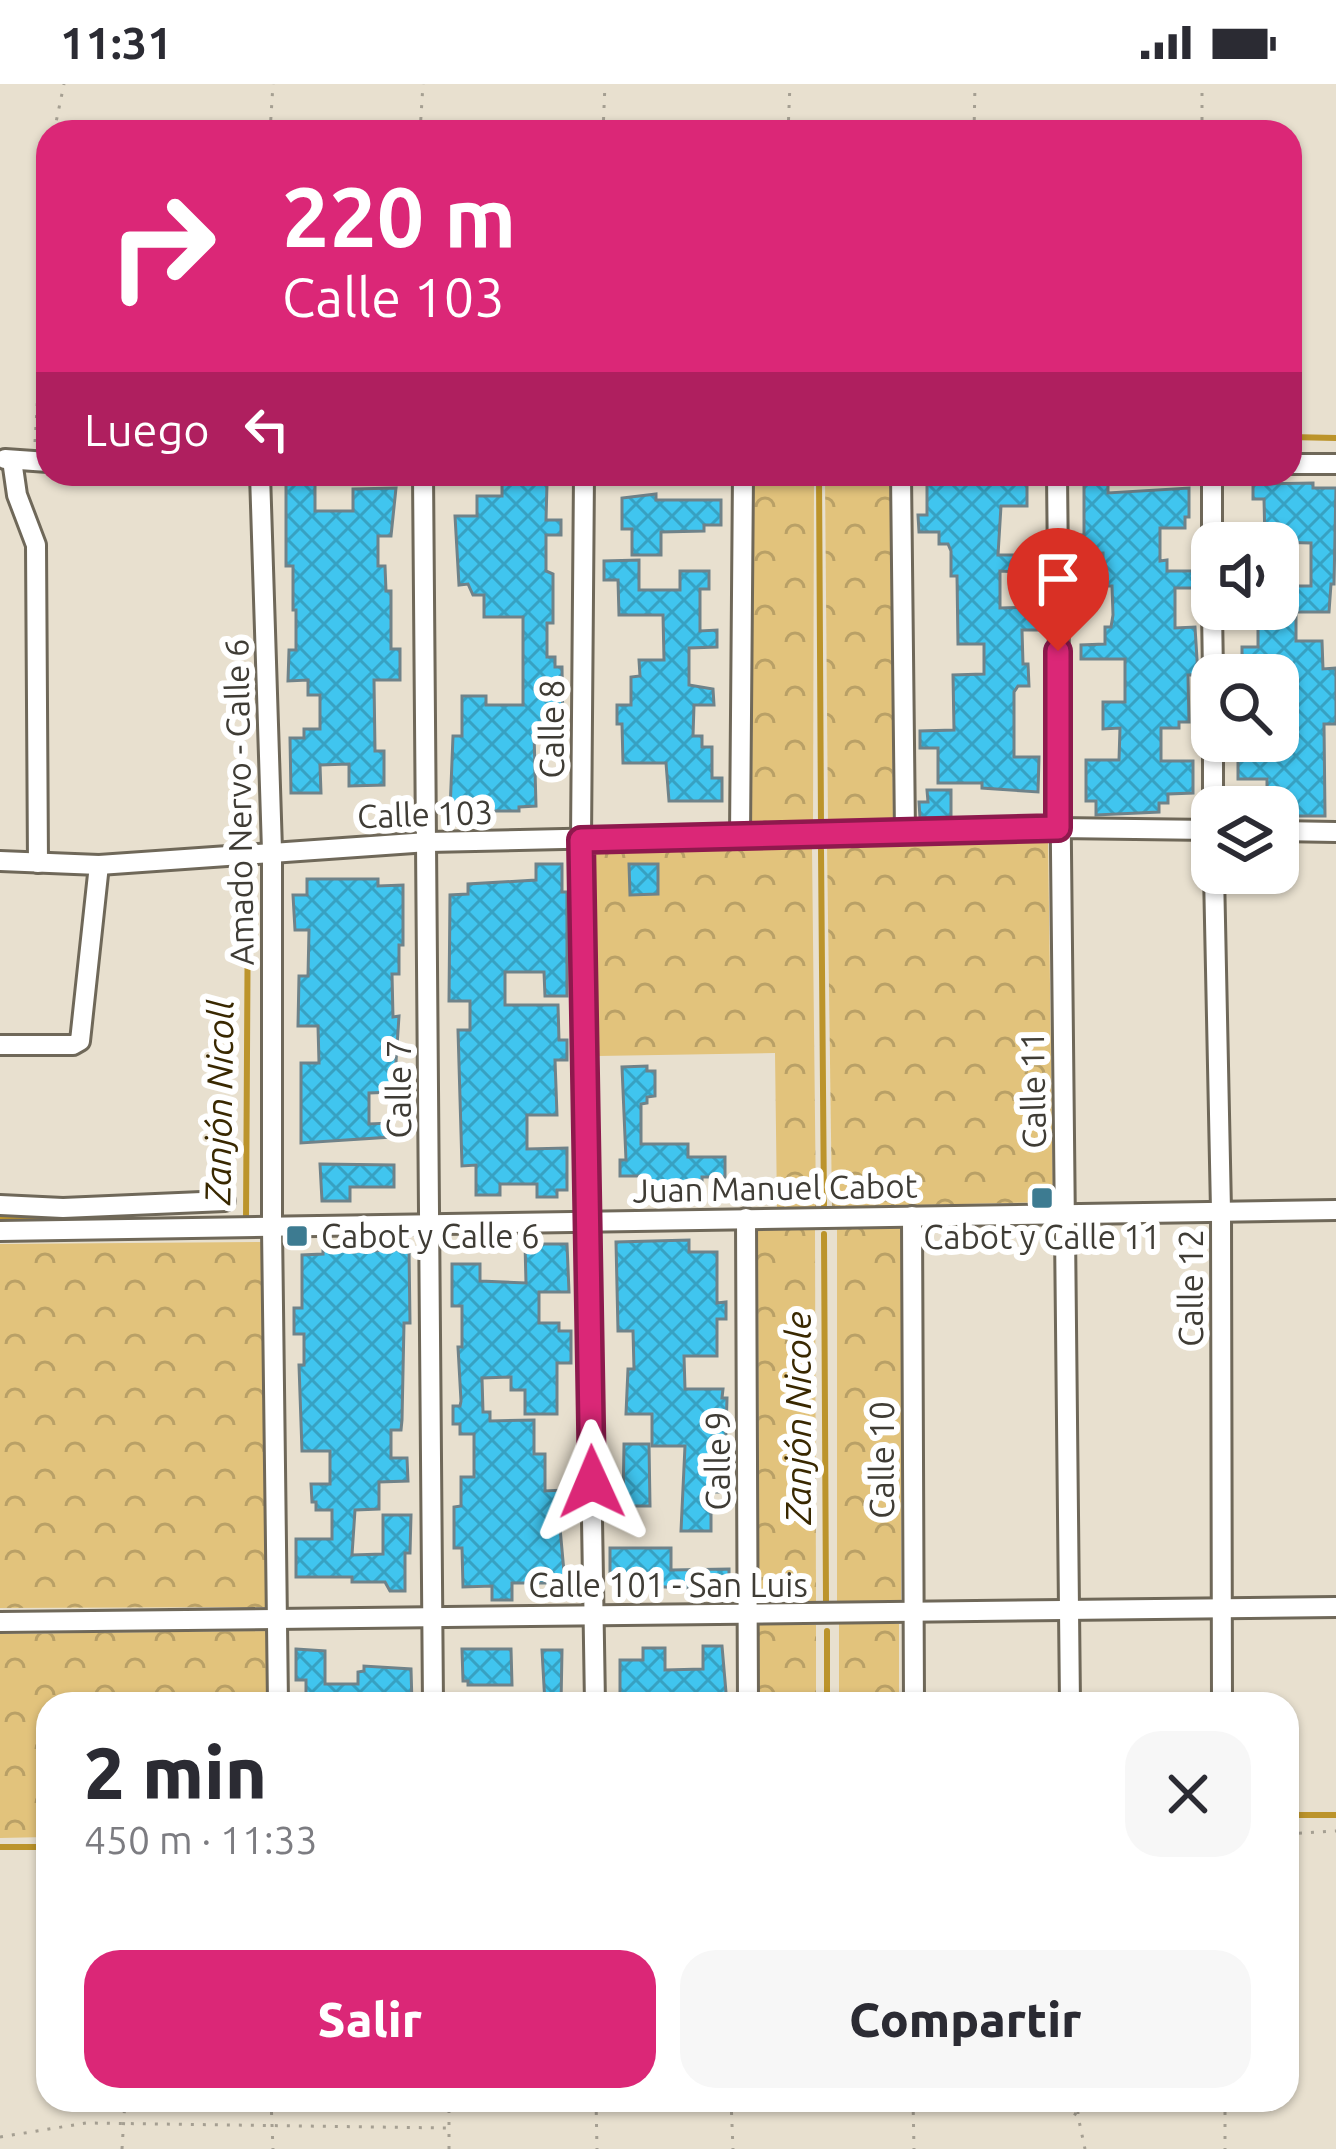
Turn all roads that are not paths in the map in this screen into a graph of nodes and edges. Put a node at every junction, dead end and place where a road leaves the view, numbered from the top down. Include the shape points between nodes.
1 (6, 459) edge
2 (36, 462) edge
3 (1302, 464) edge
4 (1336, 464) edge
5 (260, 486) edge
6 (423, 486) edge
7 (584, 486) edge
8 (743, 486) edge
9 (901, 486) edge
10 (1057, 486) edge
11 (1212, 486) edge
12 (1212, 522) edge
13 (1058, 828) junction
14 (1191, 830) edge
15 (1299, 831) edge
16 (1336, 832) edge
17 (905, 833) junction
18 (740, 836) junction
19 (581, 840) junction
20 (428, 842) junction
21 (272, 850) junction
22 (0, 861) edge
23 (38, 862) junction
24 (99, 865) junction
25 (1214, 894) edge
26 (0, 1045) edge
27 (225, 1202) dead end
28 (0, 1205) edge
29 (1221, 1210) junction
30 (1336, 1210) edge
31 (1065, 1212) junction
32 (912, 1216) junction
33 (746, 1218) junction
34 (588, 1221) junction
35 (429, 1224) junction
36 (272, 1228) junction
37 (0, 1231) edge
38 (1336, 1606) edge
39 (1220, 1607) junction
40 (1071, 1608) junction
41 (594, 1613) junction
42 (749, 1614) junction
43 (912, 1614) junction
44 (431, 1617) junction
45 (278, 1620) junction
46 (0, 1622) edge
47 (278, 1692) edge
48 (433, 1692) edge
49 (595, 1692) edge
50 (748, 1692) edge
51 (914, 1692) edge
52 (1070, 1692) edge
53 (1222, 1692) edge

1 - 2 street
1 - 23 street via 36,545
3 - 4 street
5 - 21 street, Amado Nervo - Calle 6
6 - 20 street, Calle 7
7 - 19 street, Calle 8
8 - 18 street
9 - 17 street
10 - 13 street, Calle 11
11 - 12 street
13 - 14 street, Calle 103
13 - 17 street, Calle 103
13 - 31 street, Calle 11
15 - 16 street
17 - 18 street, Calle 103
18 - 19 street, Calle 103
19 - 20 street, Calle 103
19 - 34 street, Calle 8
20 - 21 street, Calle 103
20 - 35 street, Calle 7
21 - 24 street, Calle 103
21 - 36 street, Amado Nervo - Calle 6
22 - 23 street, Calle 103
23 - 24 street, Calle 103
24 - 26 street via 80,1041
25 - 29 street, Calle 12
27 - 28 street
29 - 30 street, Juan Manuel Cabot
29 - 31 street, Juan Manuel Cabot
29 - 39 street, Calle 12
31 - 32 street, Juan Manuel Cabot
31 - 40 street, Calle 11
32 - 33 street, Juan Manuel Cabot
32 - 43 street, Calle 10
33 - 34 street, Juan Manuel Cabot
33 - 42 street, Calle 9
34 - 35 street, Juan Manuel Cabot
34 - 41 street, Calle 8
35 - 36 street, Juan Manuel Cabot
35 - 44 street, Calle 7
36 - 37 street, Juan Manuel Cabot
36 - 45 street, Amado Nervo - Calle 6
38 - 39 street, Calle 101 - San Luis
39 - 40 street, Calle 101 - San Luis
39 - 53 street, Calle 12
40 - 43 street, Calle 101 - San Luis
40 - 52 street, Calle 11
41 - 42 street, Calle 101 - San Luis
41 - 44 street, Calle 101 - San Luis
41 - 49 street, Calle 8
42 - 43 street, Calle 101 - San Luis
42 - 50 street, Calle 9
43 - 51 street, Calle 10
44 - 45 street, Calle 101 - San Luis
44 - 48 street, Calle 7
45 - 46 street, Calle 101 - San Luis
45 - 47 street, Amado Nervo - Calle 6

